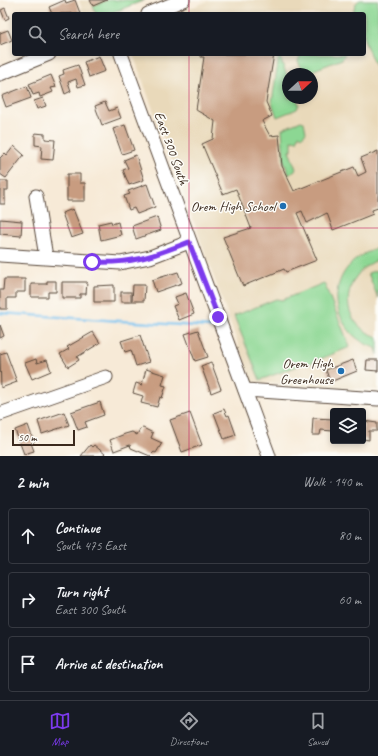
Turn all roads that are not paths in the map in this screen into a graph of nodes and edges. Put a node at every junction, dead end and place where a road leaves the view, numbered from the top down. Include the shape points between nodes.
1 (182, 0) edge
2 (153, 12) edge
3 (44, 56) edge
4 (121, 56) edge
5 (0, 74) edge
6 (36, 196) dead end
7 (189, 242) junction
8 (0, 255) edge
9 (46, 257) junction
10 (106, 377) dead end
11 (245, 390) junction
12 (378, 399) edge
13 (0, 414) edge
14 (269, 456) edge

1 - 2 street
3 - 5 street
4 - 7 street, East 300 South
6 - 9 street
7 - 9 street via 150,257 120,263
7 - 11 street, East 300 South
8 - 9 street
10 - 13 street
11 - 12 street
11 - 14 street, East 300 South

